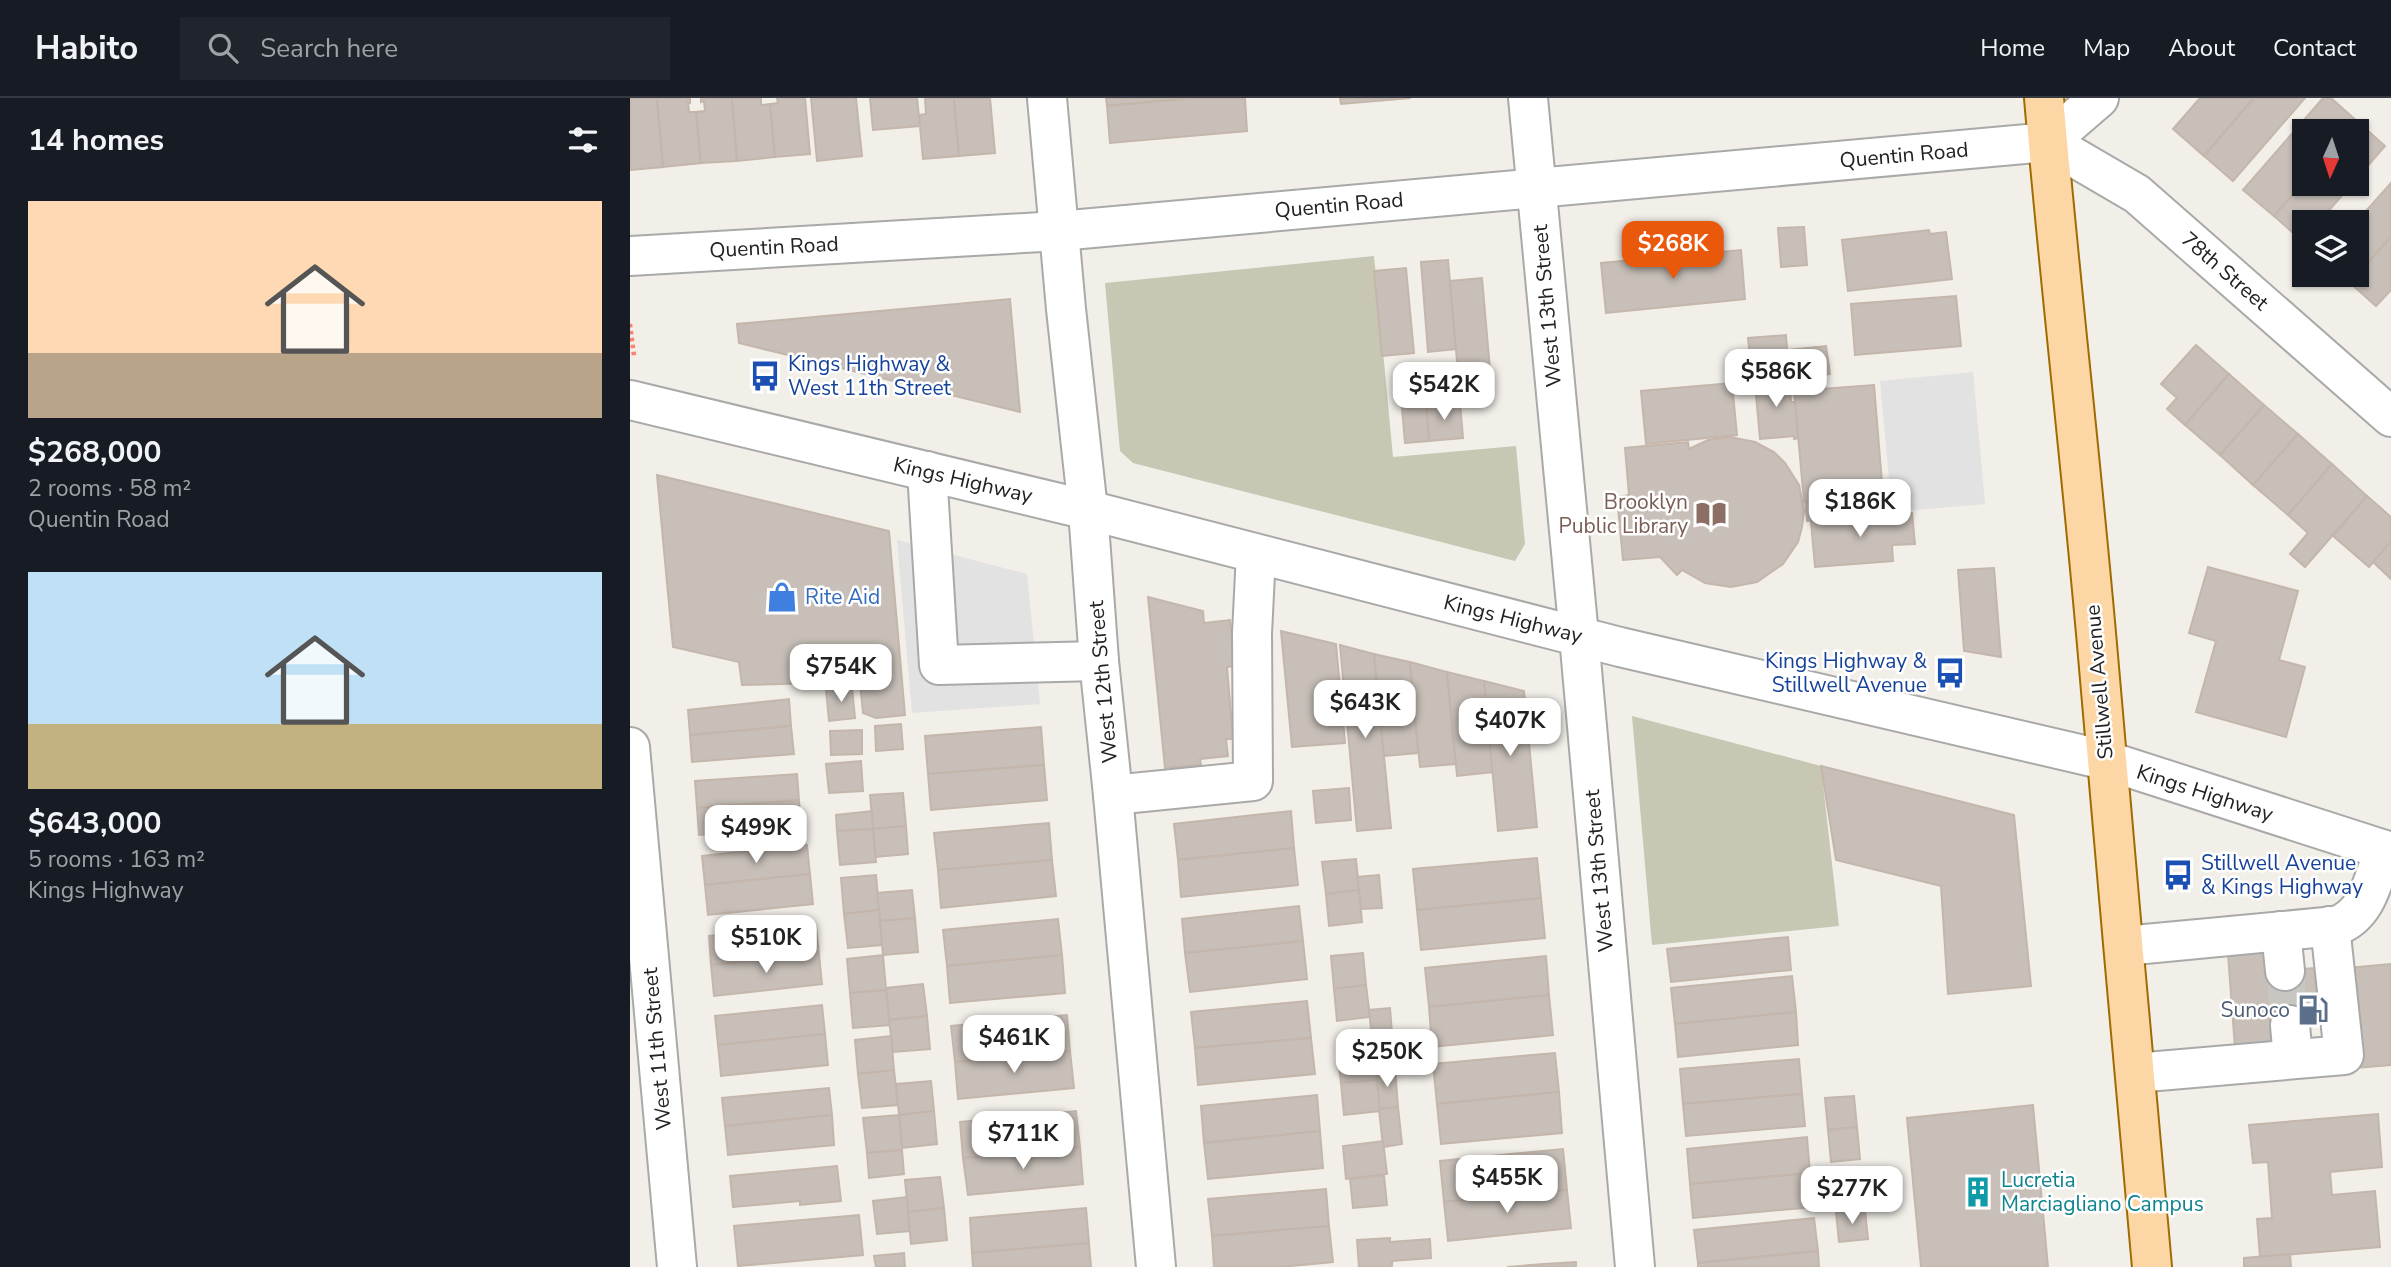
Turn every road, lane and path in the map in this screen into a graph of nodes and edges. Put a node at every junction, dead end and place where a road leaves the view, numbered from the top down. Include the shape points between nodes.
1 (1047, 98) edge
2 (1528, 98) edge
3 (2044, 98) edge
4 (2099, 98) edge
5 (2048, 142) junction
6 (1535, 187) junction
7 (1059, 231) junction
8 (630, 256) edge
9 (630, 324) edge
10 (634, 356) dead end
11 (630, 400) edge
12 (2391, 417) edge
13 (927, 471) junction
14 (1088, 510) junction
15 (1256, 554) junction
16 (1579, 636) junction
17 (1099, 661) junction
18 (630, 747) edge
19 (2105, 761) junction
20 (1113, 795) junction
21 (2387, 851) edge
22 (2330, 926) junction
23 (2281, 931) junction
24 (2124, 946) junction
25 (2285, 971) tunnel mouth
26 (2135, 1073) junction
27 (677, 1267) edge
28 (1156, 1267) edge
29 (1635, 1267) edge
30 (2152, 1267) edge

1 - 7 street, West 12th Street
2 - 6 street, West 13th Street
3 - 5 main road, Stillwell Avenue
4 - 5 street
5 - 6 street, Quentin Road
5 - 12 street, 78th Street via 2137,194
5 - 19 main road, Stillwell Avenue
6 - 7 street, Quentin Road
6 - 16 street, West 13th Street
7 - 8 street, Quentin Road
7 - 14 street, West 12th Street
9 - 10 path
11 - 13 street, Kings Highway
13 - 14 street, Kings Highway
13 - 17 street via 939,665
14 - 15 street, Kings Highway
14 - 17 street, West 12th Street
15 - 16 street, Kings Highway
15 - 20 street via 1253,781
16 - 19 street, Kings Highway
16 - 29 street, West 13th Street
17 - 20 street, West 12th Street
18 - 27 street, West 11th Street
19 - 21 street, Kings Highway
19 - 24 main road, Stillwell Avenue
20 - 28 street, West 12th Street
21 - 22 street via 2360,911 2347,922
22 - 23 street
22 - 26 street via 2344,1055 2292,1042
23 - 24 street
23 - 25 street
24 - 26 main road, Stillwell Avenue
26 - 30 main road, Stillwell Avenue

